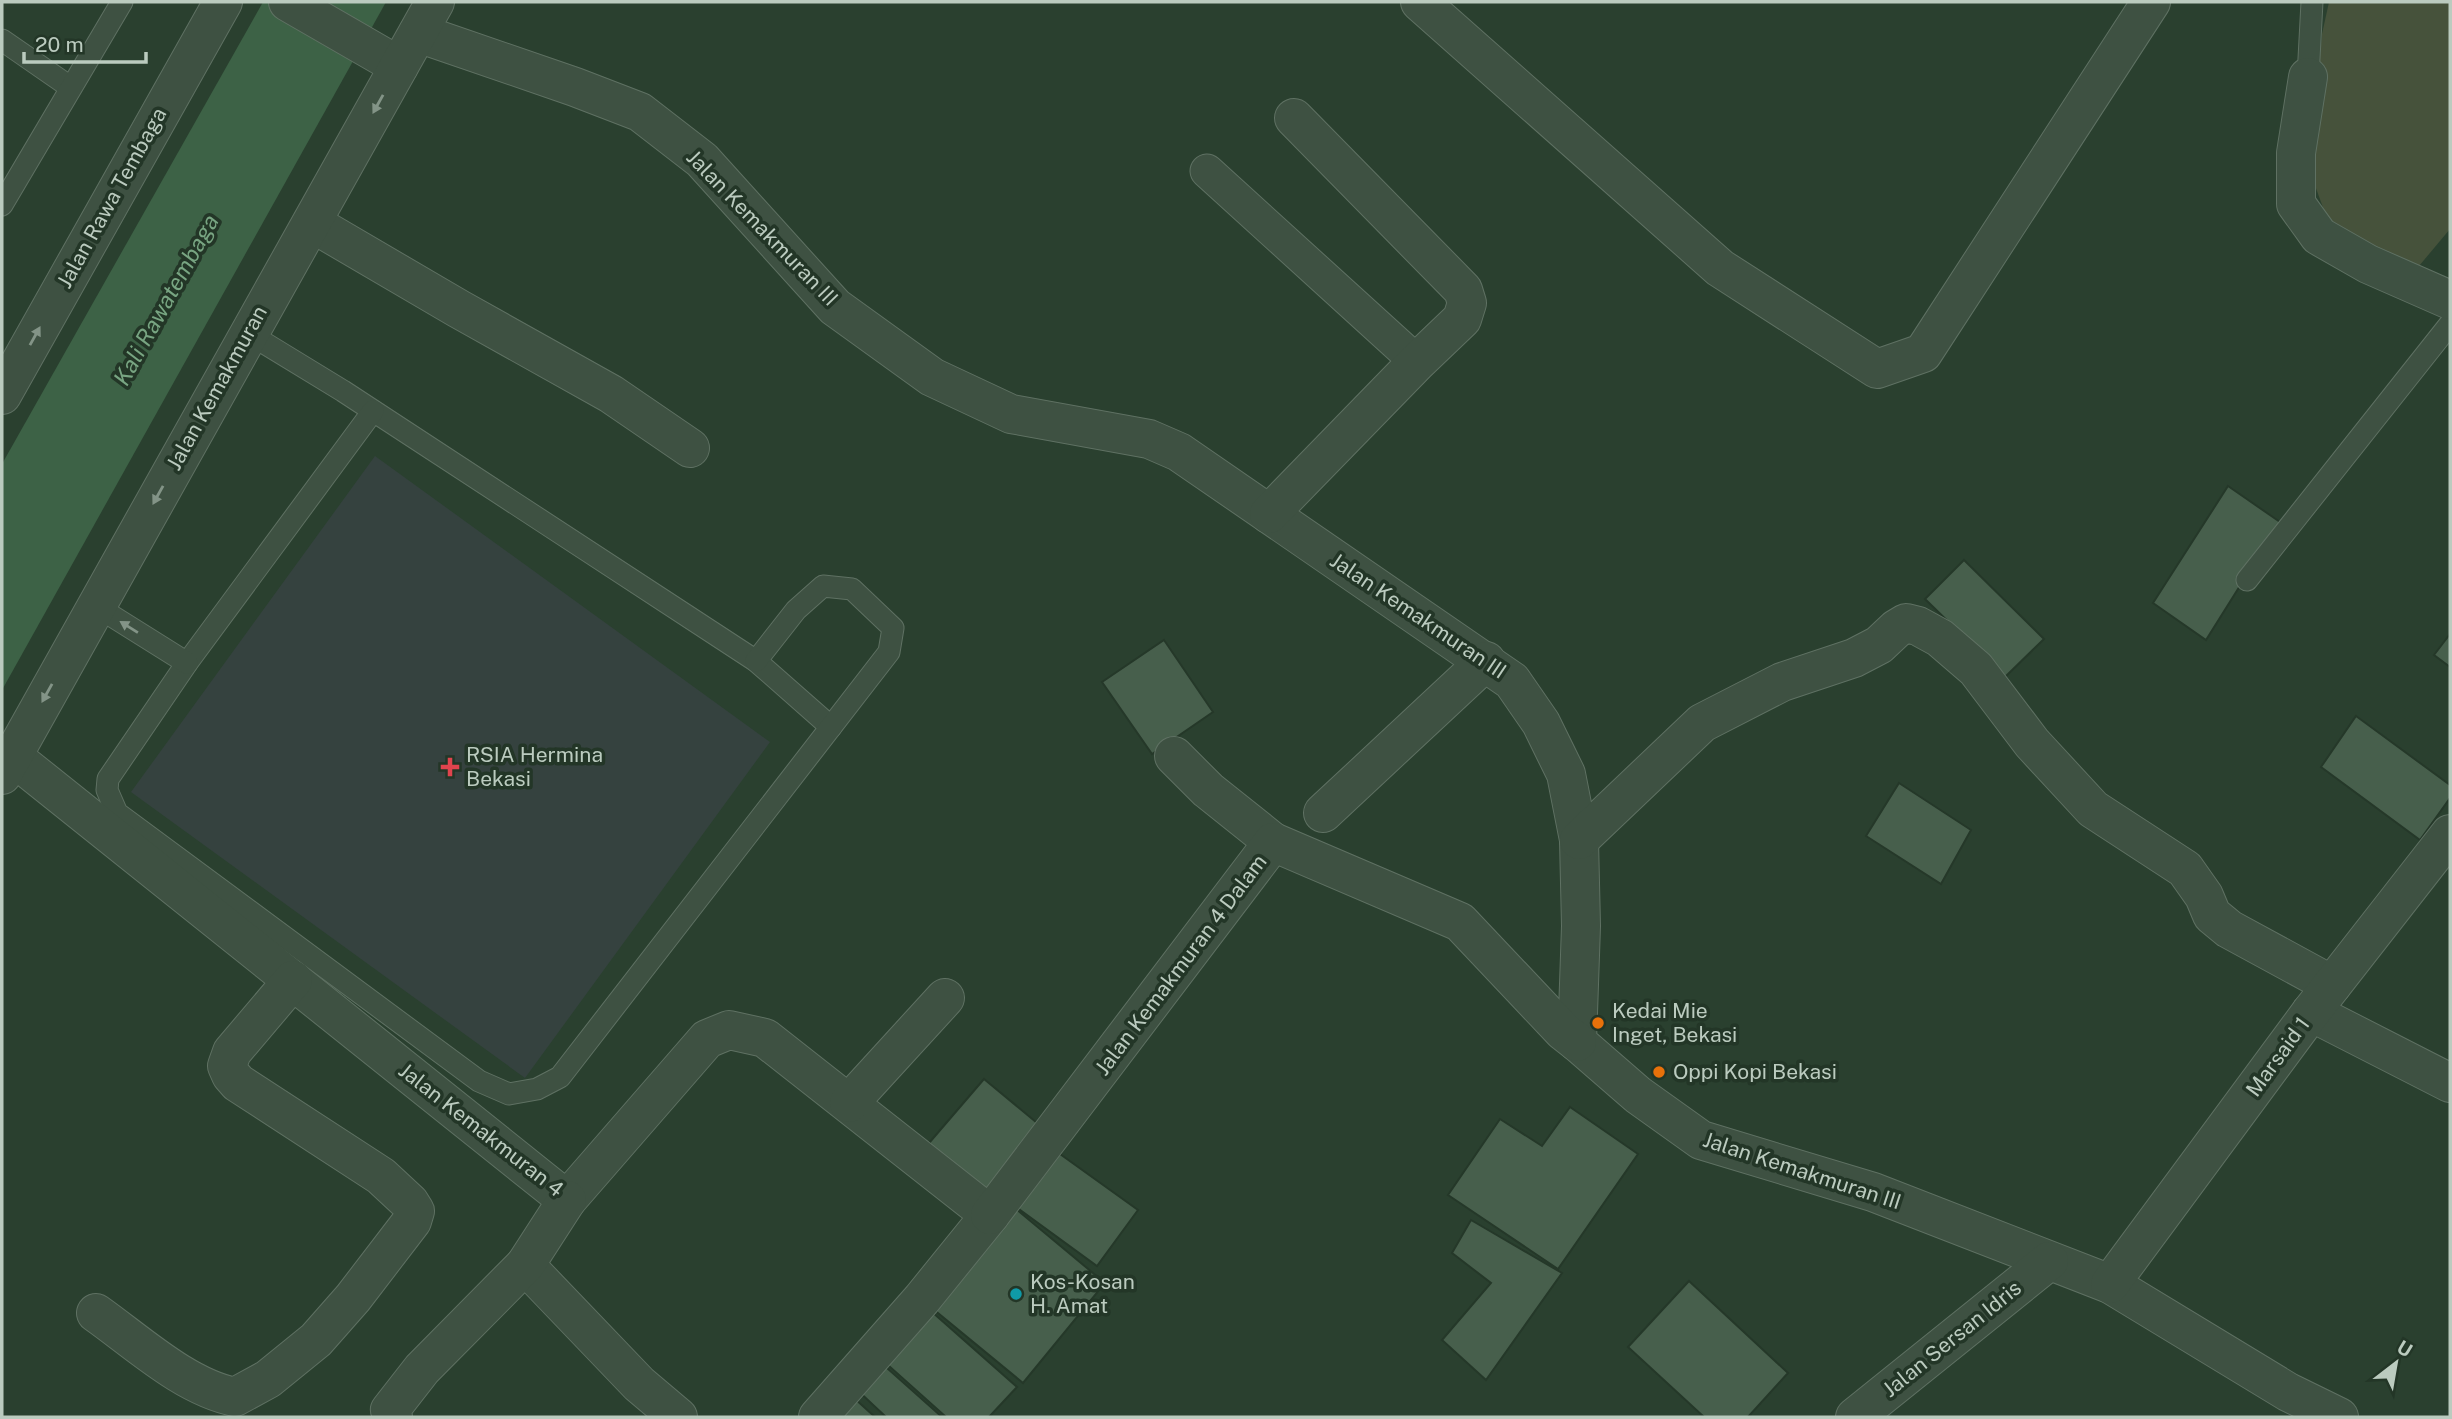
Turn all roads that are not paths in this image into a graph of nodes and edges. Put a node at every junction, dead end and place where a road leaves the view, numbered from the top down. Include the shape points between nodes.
1 (122, 2) edge
2 (223, 2) edge
3 (288, 2) edge
4 (1420, 2) edge
5 (2151, 2) edge
6 (2312, 2) edge
7 (426, 18) edge
8 (2, 40) edge
9 (389, 61) junction
10 (2308, 77) joint
11 (70, 87) junction
12 (1294, 118) dead end
13 (1207, 171) dead end
14 (2, 205) edge
15 (312, 223) junction
16 (2450, 300) edge
17 (2450, 324) edge
18 (247, 333) junction
19 (1417, 362) junction
20 (2, 395) edge
21 (373, 411) junction
22 (690, 448) dead end
23 (1269, 514) junction
24 (2247, 580) dead end
25 (96, 606) junction
26 (755, 661) junction
27 (1486, 661) junction
28 (187, 663) junction
29 (831, 727) junction
30 (1174, 756) dead end
31 (7, 765) edge
32 (1322, 813) dead end
33 (2450, 834) edge
34 (1579, 840) junction
35 (1273, 842) junction
36 (293, 980) junction
37 (945, 998) dead end
38 (2322, 998) junction
39 (1577, 1042) junction
40 (2450, 1083) edge
41 (849, 1103) junction
42 (567, 1200) junction
43 (990, 1215) junction
44 (2049, 1261) junction
45 (525, 1265) junction
46 (2110, 1284) junction
47 (96, 1312) dead end
48 (393, 1417) edge
49 (678, 1417) edge
50 (818, 1417) edge
51 (1855, 1417) edge
52 (2339, 1417) edge

1 - 11 lane
20 -> 2 street, Jalan Rawa Tembaga
3 - 9 street
4 - 5 street via 1720,268 1877,369 1923,353
6 - 10 lane
7 - 9 street, Jalan Kemakmuran
7 - 23 street, Jalan Kemakmuran III via 640,112 702,160 835,307 932,377 1011,414 1149,439 1179,452
8 - 11 lane
9 -> 15 street, Jalan Kemakmuran
10 - 16 street via 2296,153 2296,204 2319,236 2368,264
11 - 14 lane
12 - 19 street via 1463,290 1467,303 1462,319
13 - 19 street
15 - 18 street, Jalan Kemakmuran
15 - 22 street via 611,394
17 - 24 lane
18 - 21 lane
18 -> 25 street, Jalan Kemakmuran
19 - 23 street
21 - 26 lane
21 - 28 lane
23 - 27 street, Jalan Kemakmuran III
28 -> 25 lane
25 -> 31 street, Jalan Kemakmuran
26 - 29 lane
26 - 29 lane via 822,586 852,589 892,628 888,652
27 - 32 street
27 - 34 street, Jalan Kemakmuran III via 1512,681 1541,723 1566,774
28 - 29 lane via 108,779 107,790 117,813 479,1081 509,1094 537,1089 560,1077
30 - 35 street
31 - 36 street, Jalan Kemakmuran 4
33 - 38 street, Marsaid 1
34 - 38 street via 1702,723 1782,682 1854,658 1906,623 1940,638 1976,669 2032,743 2093,809 2185,869 2212,915
34 - 39 street, Jalan Kemakmuran III
35 - 39 street, Jalan Kemakmuran 4 Dalam via 1460,922
35 - 43 street, Jalan Kemakmuran 4 Dalam
36 - 42 street, Jalan Kemakmuran 4
36 - 47 street via 232,1052 227,1066 231,1075 381,1176 410,1203 415,1211 412,1221 316,1340 268,1379 235,1397 196,1385
37 - 41 street
38 - 40 street
38 - 46 street, Marsaid 1
39 - 44 street, Jalan Kemakmuran III via 1638,1095 1701,1140 1873,1192
41 - 42 street, Jalan Kemakmuran 4 via 765,1038 729,1030 707,1038
41 - 43 street, Jalan Kemakmuran 4
42 - 45 street
43 - 50 street
44 - 46 street, Jalan Kemakmuran III
44 - 51 street, Jalan Sersan Idris
45 - 48 street via 422,1369 390,1410
45 - 49 street via 639,1384
46 - 52 street, Jalan Kemakmuran III via 2288,1392

